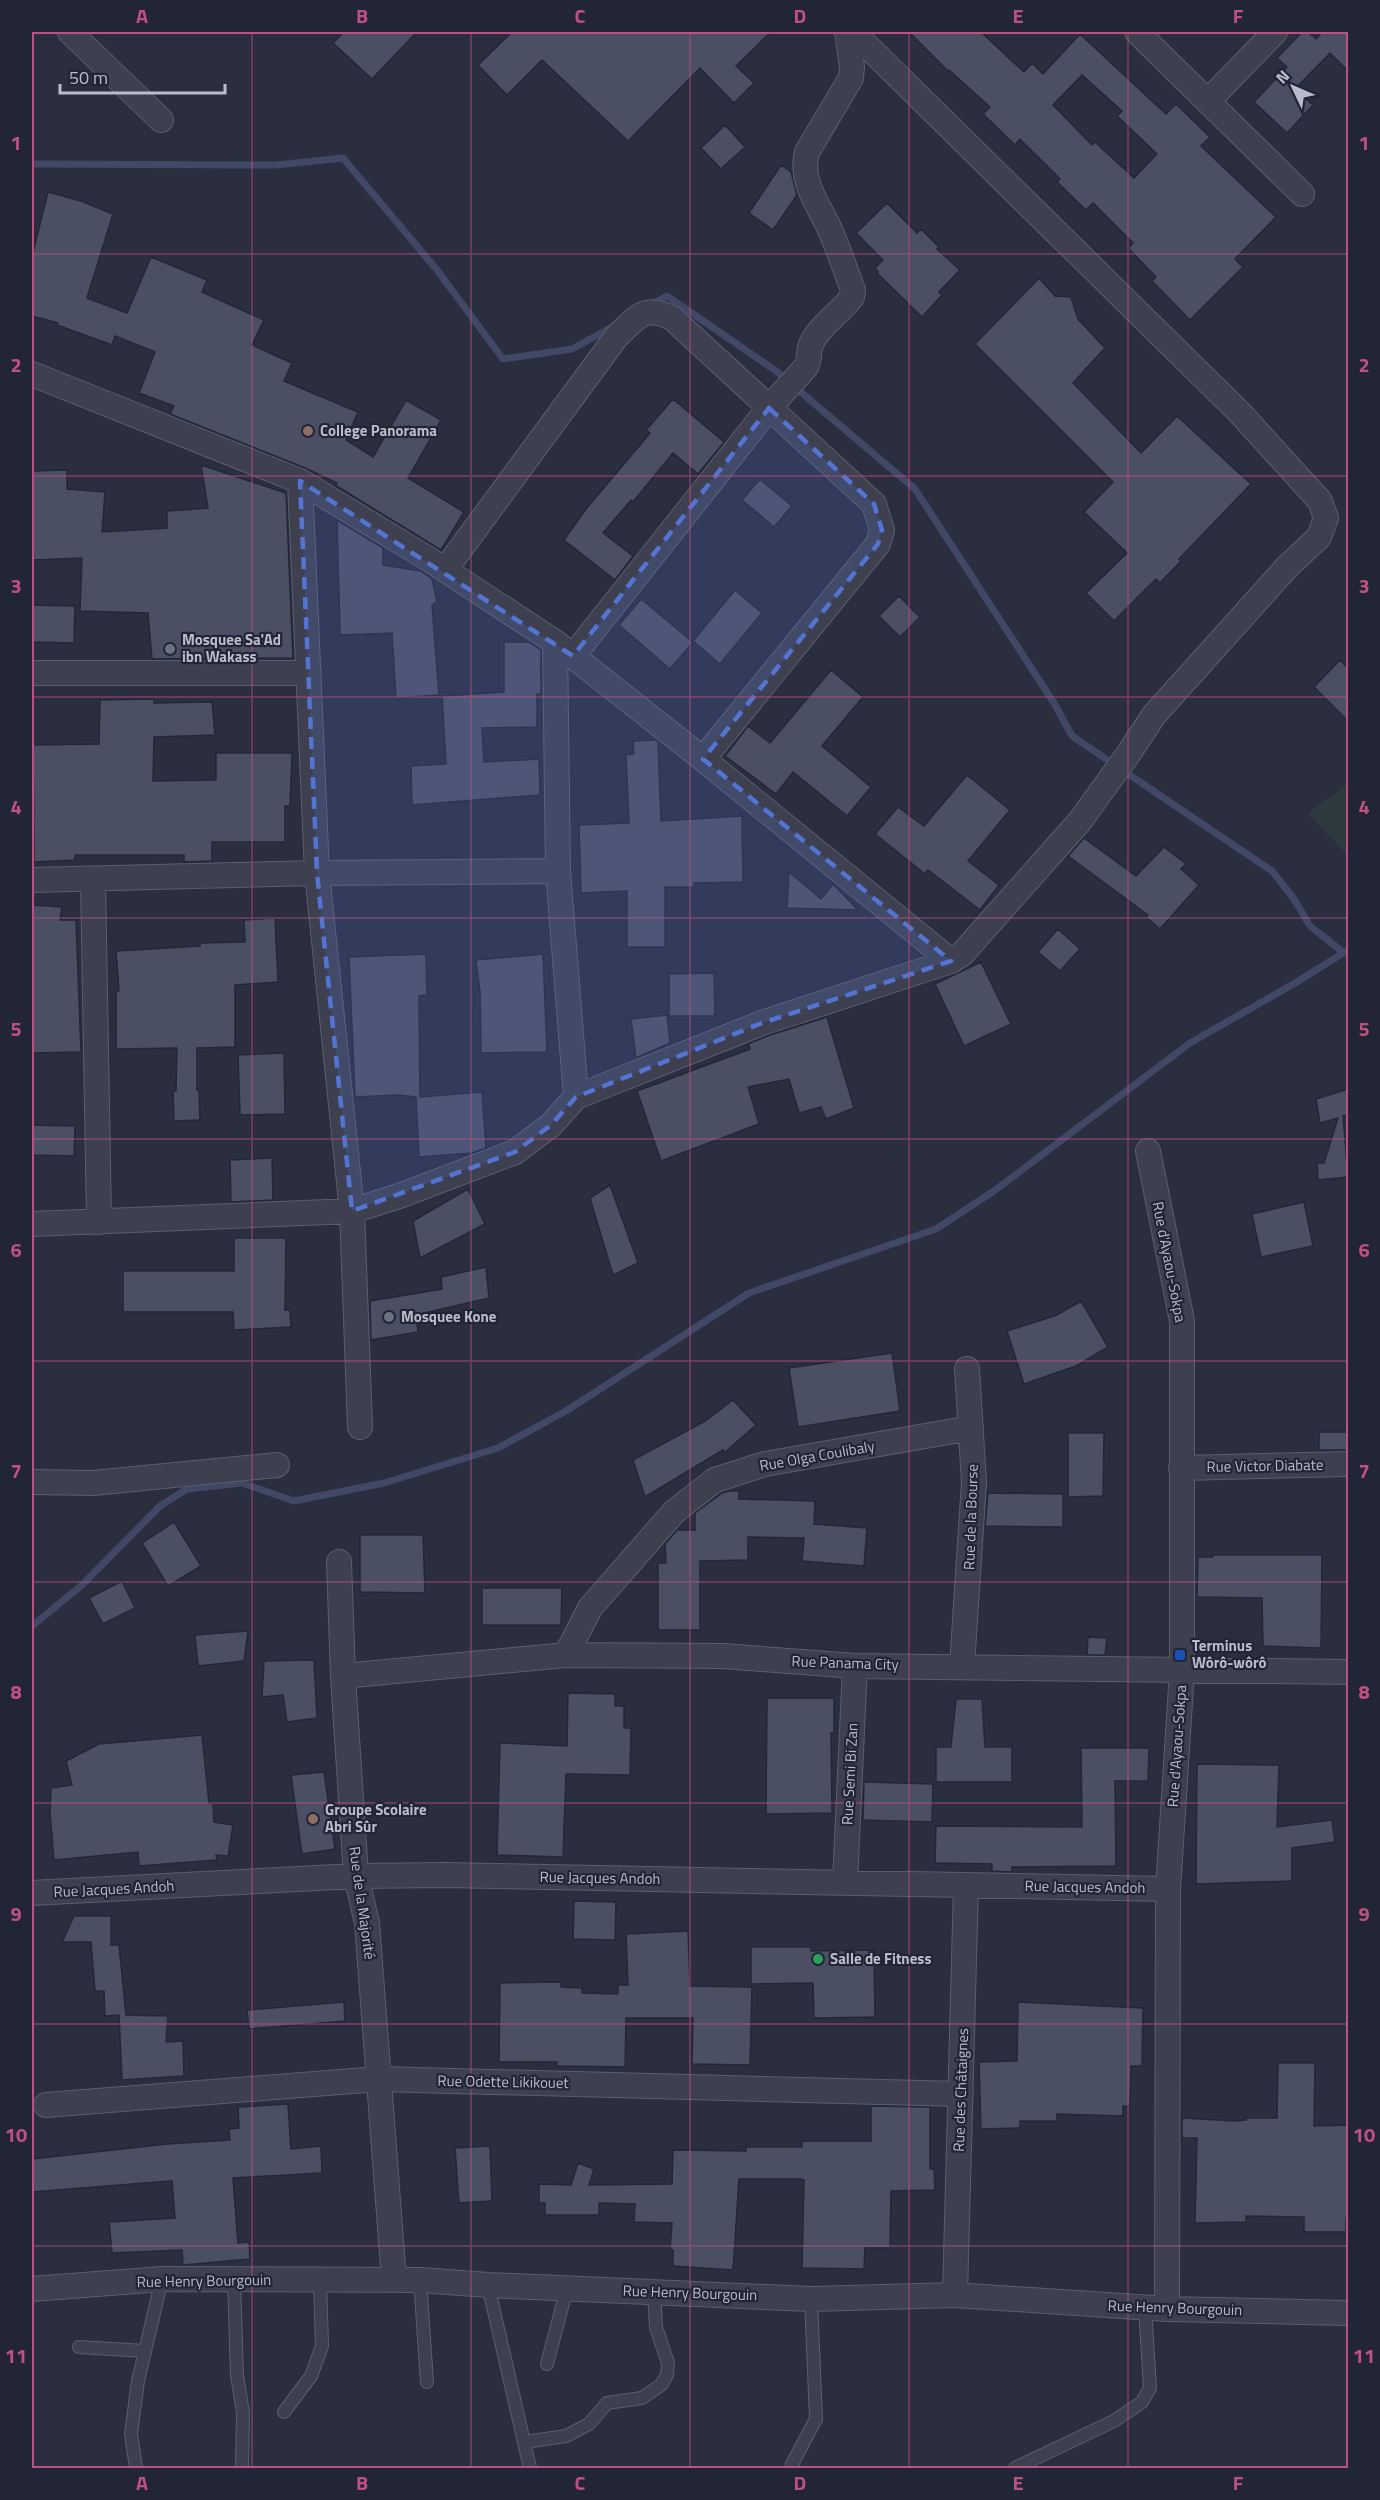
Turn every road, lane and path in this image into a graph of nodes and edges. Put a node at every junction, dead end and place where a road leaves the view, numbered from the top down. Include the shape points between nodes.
1 (70, 32) edge
2 (847, 32) edge
3 (853, 32) edge
4 (1137, 32) edge
5 (1275, 32) edge
6 (1208, 101) junction
7 (161, 120) dead end
8 (1302, 194) dead end
9 (32, 374) edge
10 (769, 408) junction
11 (300, 481) junction
12 (445, 570) junction
13 (564, 649) junction
14 (32, 673) edge
15 (309, 673) junction
16 (703, 759) junction
17 (558, 871) junction
18 (317, 873) junction
19 (93, 879) junction
20 (32, 880) edge
21 (951, 961) junction
22 (576, 1097) junction
23 (1148, 1151) dead end
24 (351, 1211) junction
25 (99, 1222) junction
26 (32, 1224) edge
27 (967, 1369) dead end
28 (360, 1427) dead end
29 (971, 1428) junction
30 (1348, 1464) edge
31 (277, 1465) dead end
32 (1181, 1468) junction
33 (32, 1482) edge
34 (339, 1562) dead end
35 (566, 1655) junction
36 (855, 1666) junction
37 (962, 1666) junction
38 (1182, 1671) junction
39 (1348, 1672) edge
40 (343, 1676) junction
41 (356, 1876) junction
42 (845, 1883) junction
43 (966, 1885) junction
44 (1168, 1888) junction
45 (32, 1893) edge
46 (378, 2079) junction
47 (961, 2094) junction
48 (46, 2105) dead end
49 (162, 2279) junction
50 (234, 2280) junction
51 (320, 2280) junction
52 (394, 2280) junction
53 (420, 2280) junction
54 (488, 2285) junction
55 (567, 2288) junction
56 (32, 2289) edge
57 (654, 2292) junction
58 (955, 2295) junction
59 (811, 2298) junction
60 (1156, 2308) junction
61 (1348, 2313) edge
62 (79, 2347) dead end
63 (145, 2351) junction
64 (548, 2364) dead end
65 (427, 2382) dead end
66 (284, 2412) dead end
67 (525, 2442) junction
68 (136, 2469) edge
69 (242, 2469) edge
70 (530, 2469) edge
71 (794, 2469) edge
72 (1015, 2469) edge

1 - 7 street
2 - 10 street via 851,78 804,163 808,186 831,230 853,290 852,297 821,327 808,350 808,364
3 - 21 street via 1240,413 1320,501 1326,518 1319,537 1287,567 1154,715 1080,820 962,954
4 - 6 street
5 - 6 street
6 - 8 street
9 - 11 street
10 - 12 street via 672,318 658,311 645,312 617,336
10 - 13 street
10 - 16 street via 874,504 882,530 878,544
11 - 12 street
11 - 15 street
12 - 13 street
13 - 16 street
13 - 17 street
14 - 15 street
15 - 18 street
16 - 21 street
17 - 18 street
17 - 22 street
18 - 19 street
18 - 24 street
19 - 20 street
19 - 25 street
21 - 22 street via 762,1023
22 - 24 street via 551,1125 515,1152
23 - 32 street, Rue d'Ayaou-Sokpa via 1182,1321
24 - 25 street
24 - 28 street
25 - 26 street
27 - 29 street, Rue de la Bourse
29 - 35 street, Rue Olga Coulibaly via 765,1464 715,1480 674,1512 590,1608
29 - 37 street, Rue de la Bourse via 974,1482
30 - 32 street, Rue Victor Diabate
31 - 33 street via 93,1484
32 - 38 street, Rue d'Ayaou-Sokpa
34 - 40 street, Rue de la Majorité
35 - 36 street, Rue Panama City via 723,1656
35 - 40 street, Rue Panama City
36 - 37 street, Rue Panama City
36 - 42 street, Rue Semi Bi Zan
37 - 38 street, Rue Panama City
38 - 39 street, Rue Panama City
38 - 44 street, Rue d'Ayaou-Sokpa
40 - 41 street, Rue de la Majorité
41 - 42 street, Rue Jacques Andoh
41 - 45 street, Rue Jacques Andoh
41 - 46 street, Rue de la Majorité via 367,1923
42 - 43 street, Rue Jacques Andoh
43 - 44 street, Rue Jacques Andoh
43 - 47 street, Rue des Châtaignes
44 - 60 street, Rue d'Ayaou-Sokpa
46 - 47 street, Rue Odette Likikouet
46 - 48 street, Rue Odette Likikouet
46 - 52 street, Rue de la Majorité
47 - 58 street, Rue des Châtaignes
49 - 50 street, Rue Henry Bourgouin
49 - 56 street, Rue Henry Bourgouin
49 - 63 lane
50 - 51 street, Rue Henry Bourgouin
50 - 69 lane via 237,2375 243,2414
51 - 52 street, Rue Henry Bourgouin
51 - 66 lane via 322,2346 311,2376
52 - 53 street, Rue Henry Bourgouin
53 - 54 street, Rue Henry Bourgouin
53 - 65 lane
54 - 55 street, Rue Henry Bourgouin
54 - 67 lane
55 - 57 street, Rue Henry Bourgouin
55 - 64 lane
57 - 59 street, Rue Henry Bourgouin
57 - 67 lane via 656,2327 668,2363 661,2385 642,2398 607,2403 588,2424 566,2436
58 - 59 street, Rue Henry Bourgouin
58 - 60 street, Rue Henry Bourgouin
59 - 71 lane via 816,2419 792,2464
60 - 61 street, Rue Henry Bourgouin
60 - 72 lane via 1150,2388 1142,2402 1114,2421
62 - 63 lane
63 - 68 lane via 131,2434
67 - 70 lane

